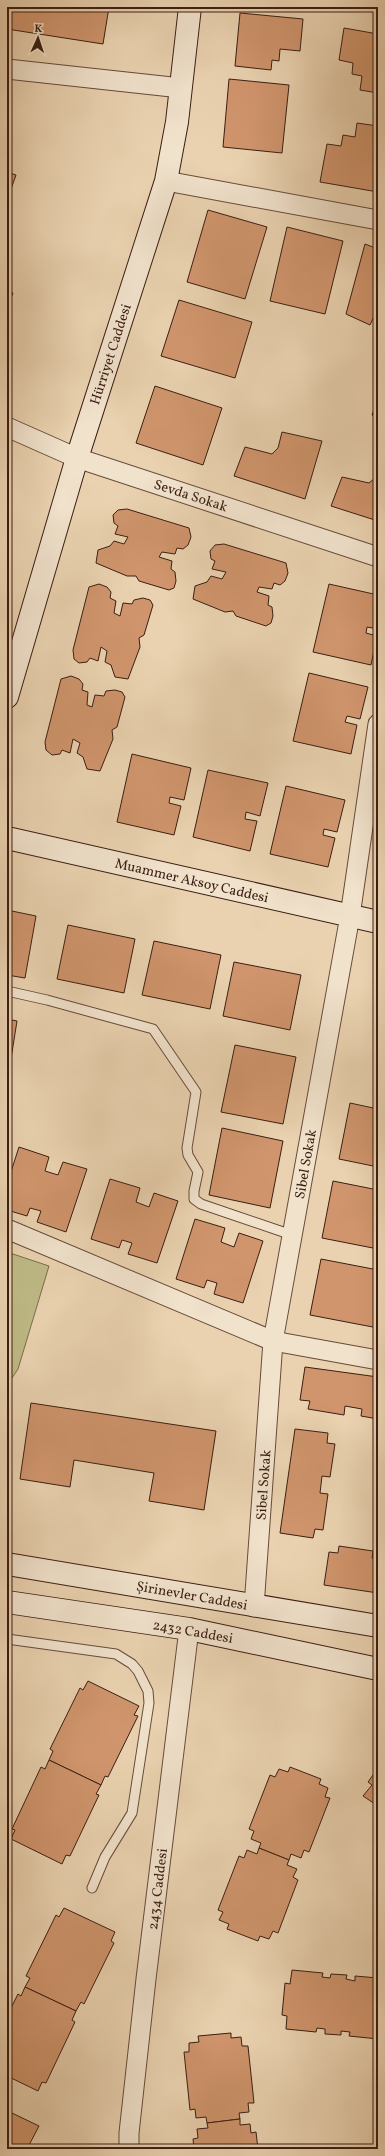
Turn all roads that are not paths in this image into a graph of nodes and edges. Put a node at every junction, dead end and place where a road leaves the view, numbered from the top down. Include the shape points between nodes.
1 (190, 7) edge
2 (7, 69) edge
3 (181, 88) junction
4 (166, 181) junction
5 (378, 220) edge
6 (7, 426) edge
7 (76, 458) junction
8 (378, 557) edge
9 (7, 697) edge
10 (378, 724) edge
11 (7, 838) edge
12 (350, 916) junction
13 (378, 922) edge
14 (7, 991) edge
15 (7, 1229) edge
16 (292, 1234) junction
17 (273, 1341) junction
18 (378, 1360) edge
19 (7, 1564) edge
20 (7, 1602) edge
21 (254, 1607) junction
22 (378, 1626) edge
23 (189, 1629) junction
24 (7, 1639) edge
25 (378, 1668) edge
26 (92, 1888) dead end
27 (129, 2149) edge

1 - 3 street, Hürriyet Caddesi
2 - 3 street
3 - 4 street, Hürriyet Caddesi
4 - 5 street
4 - 7 street, Hürriyet Caddesi
6 - 7 street, Sevda Sokak
7 - 8 street, Sevda Sokak
7 - 9 street, Hürriyet Caddesi
10 - 12 street, Sibel Sokak
11 - 12 street, Muammer Aksoy Caddesi
12 - 13 street, Muammer Aksoy Caddesi
12 - 16 street, Sibel Sokak
14 - 16 lane via 153,1029 196,1092 187,1148 188,1155 198,1172 194,1199 200,1204
15 - 17 street
16 - 17 street, Sibel Sokak
17 - 18 street
17 - 21 street, Sibel Sokak
19 - 21 street, Şirinevler Caddesi via 197,1594
20 - 23 street, 2432 Caddesi
21 - 22 street, Şirinevler Caddesi
23 - 25 street, 2432 Caddesi
23 - 27 street, 2434 Caddesi via 146,1979
24 - 26 lane via 116,1654 132,1664 148,1691 149,1703 132,1813 105,1857

